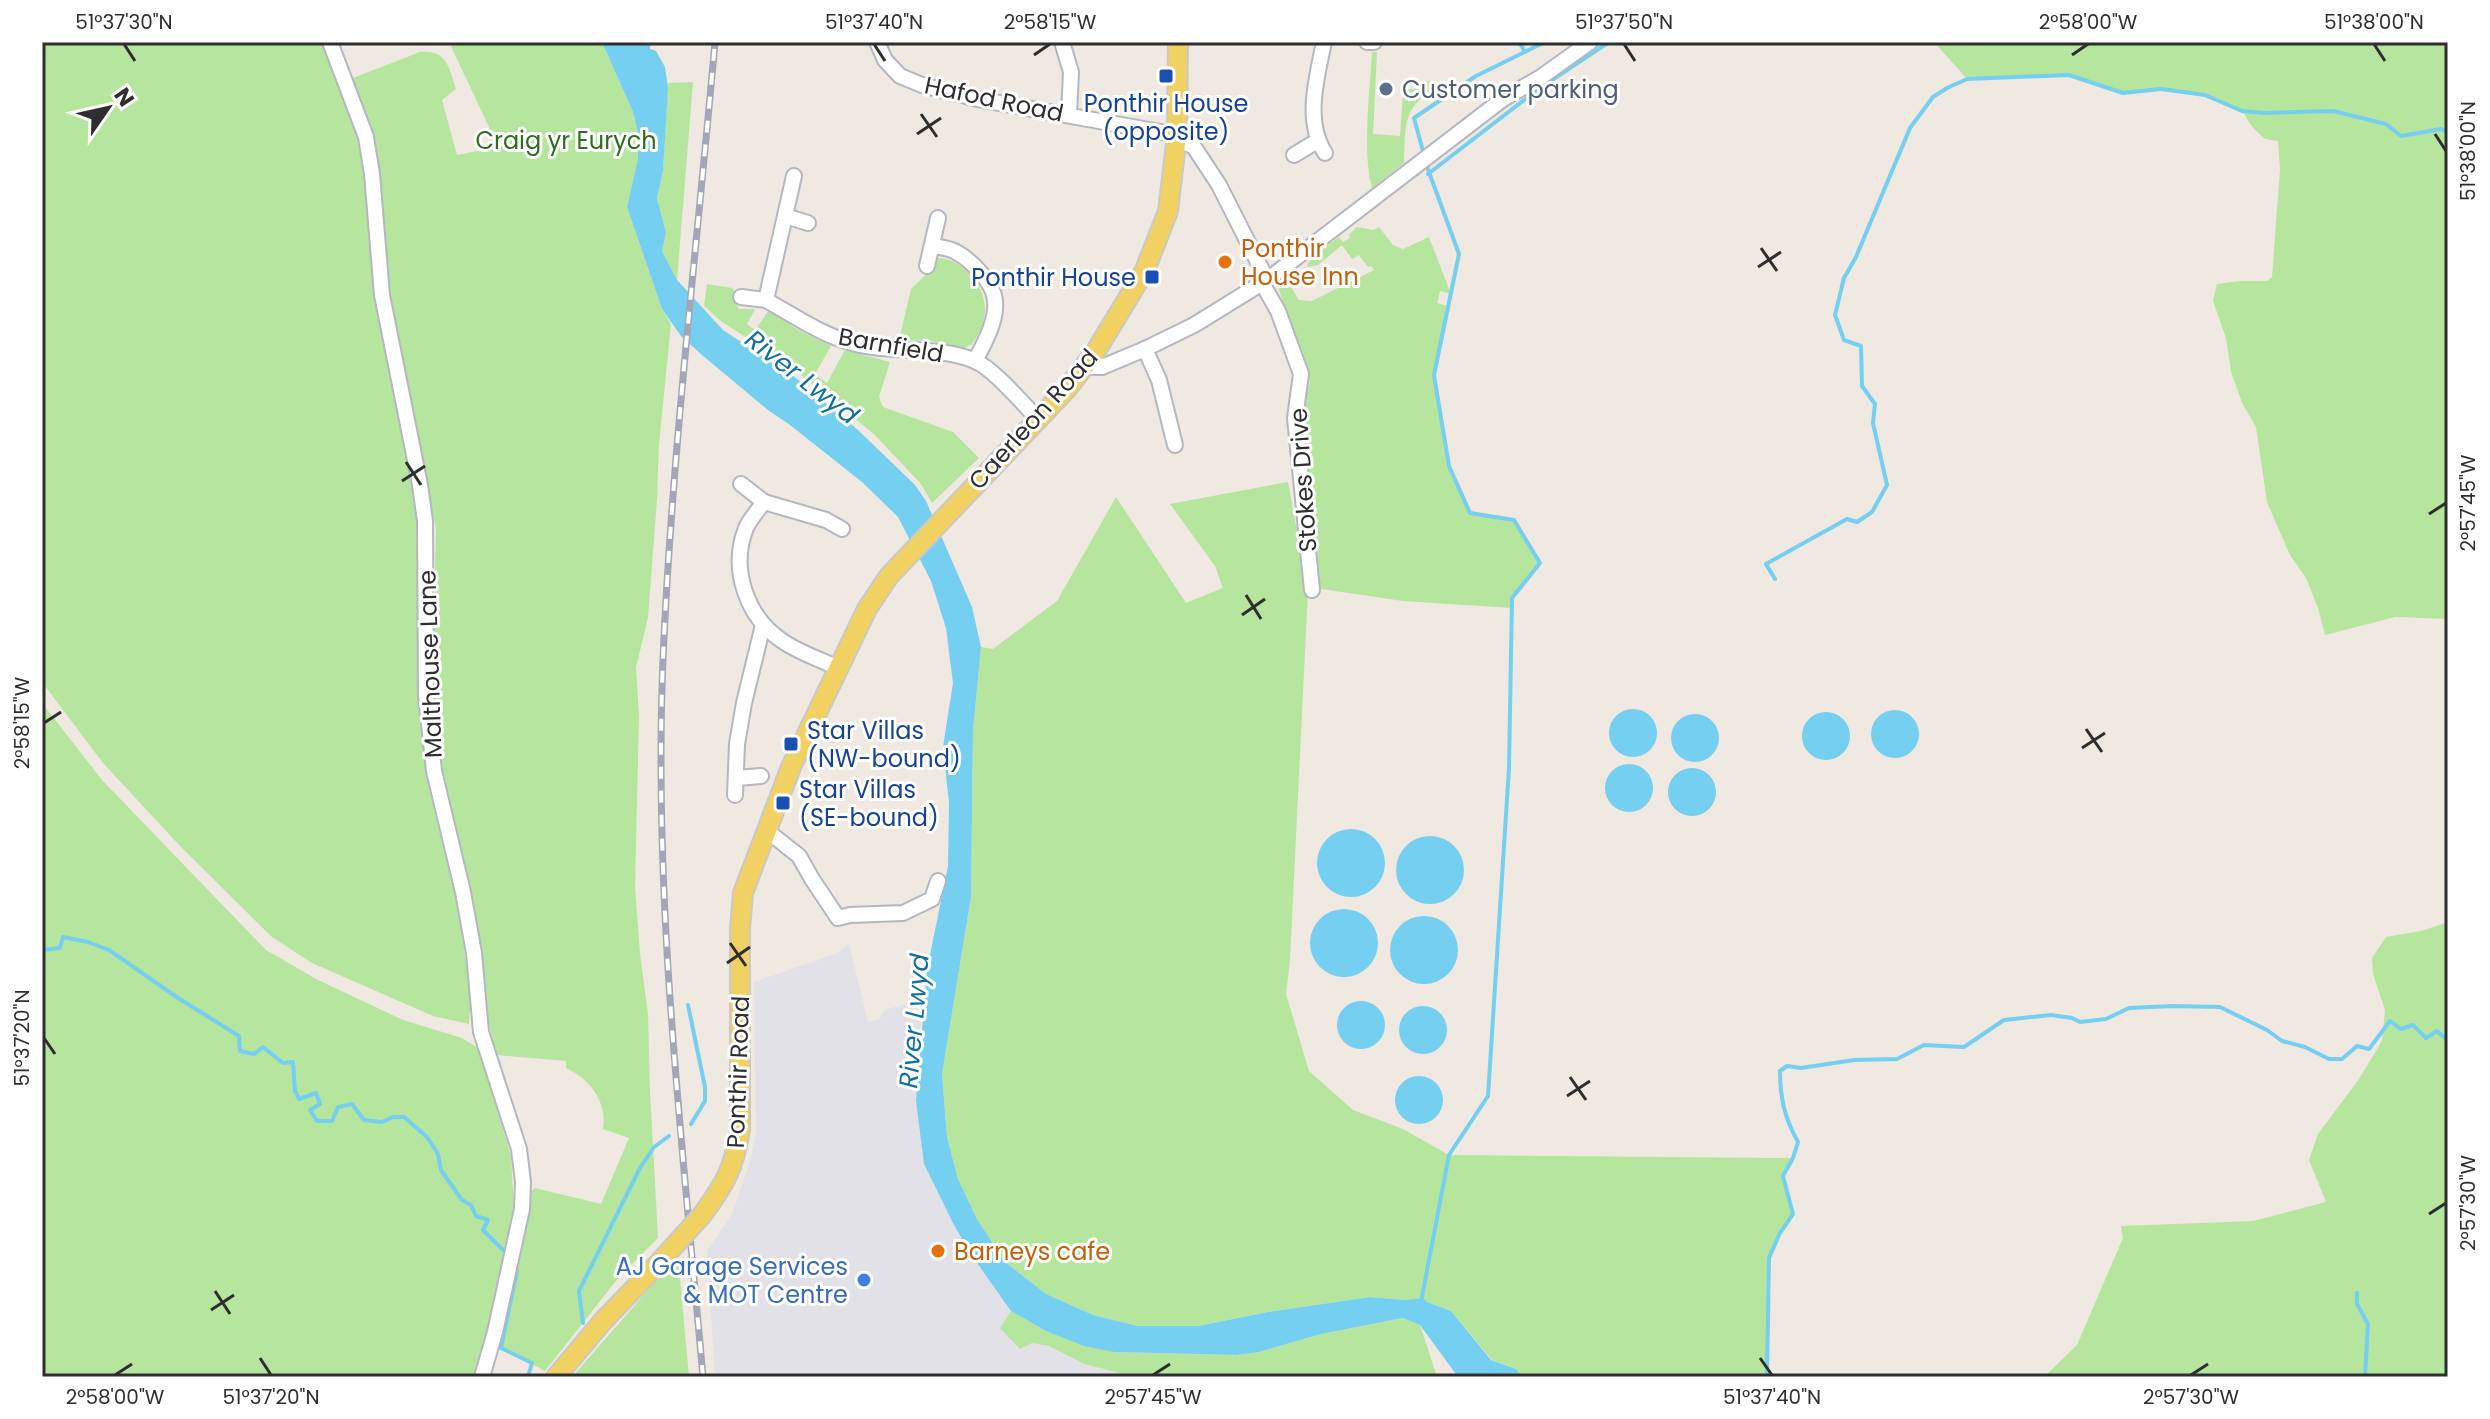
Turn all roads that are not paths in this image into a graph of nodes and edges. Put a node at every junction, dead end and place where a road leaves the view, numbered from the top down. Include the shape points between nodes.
1 (330, 42) edge
2 (877, 42) edge
3 (1062, 42) edge
4 (1178, 42) edge
5 (1324, 42) edge
6 (1367, 42) edge
7 (1374, 42) edge
8 (1590, 42) edge
9 (1069, 114) junction
10 (1177, 139) junction
11 (1294, 155) dead end
12 (794, 176) dead end
13 (785, 216) junction
14 (938, 218) dead end
15 (808, 223) dead end
16 (932, 246) junction
17 (927, 266) dead end
18 (1264, 281) junction
19 (741, 297) dead end
20 (766, 300) junction
21 (1145, 349) junction
22 (975, 361) junction
23 (1085, 367) junction
24 (1038, 419) junction
25 (1175, 445) dead end
26 (741, 484) dead end
27 (764, 502) junction
28 (832, 505) dead end
29 (823, 519) junction
30 (842, 529) dead end
31 (912, 552) joint
32 (1312, 590) dead end
33 (763, 625) junction
34 (838, 668) junction
35 (761, 776) dead end
36 (737, 778) junction
37 (735, 795) dead end
38 (766, 830) junction
39 (938, 881) dead end
40 (482, 1377) edge
41 (556, 1377) edge

1 - 40 street, Malthouse Lane via 366,137 382,295 425,521 426,695 434,771 474,953 481,1032 519,1149 523,1182 522,1209
2 - 9 street, Hafod Road via 900,76 922,85
3 - 9 street via 1071,72
4 - 10 main road, Caerleon Road
5 - 11 street via 1314,121 1321,147
6 - 7 street
8 - 18 street via 1503,99
9 - 10 street, Hafod Road
10 - 18 street, Stokes Drive via 1194,147 1219,185
10 - 23 main road, Caerleon Road via 1168,211 1157,241
12 - 13 street
13 - 15 street
13 - 20 street
14 - 16 street
16 - 17 street
16 - 22 street, Barnfield via 956,251 975,267 995,299 993,319
18 - 21 street
18 - 32 street, Stokes Drive via 1301,374 1295,418
19 - 20 street, Barnfield
20 - 22 street, Barnfield via 833,337
21 - 23 street via 1102,367
21 - 25 street via 1159,380
22 - 24 street, Barnfield
23 - 24 main road, Caerleon Road
24 - 31 main road, Caerleon Road
26 - 27 street
27 - 29 street
27 - 33 street via 747,526 740,573 747,600
28 - 29 street
29 - 30 street
31 - 34 main road, Ponthir Road via 867,609
33 - 34 street via 782,641
33 - 36 street via 737,744
34 - 38 main road, Ponthir Road
35 - 36 street
36 - 37 street
38 - 39 street via 799,856 838,918 903,913 932,899
38 - 41 main road, Ponthir Road, bridge via 743,893 736,1160 702,1215

